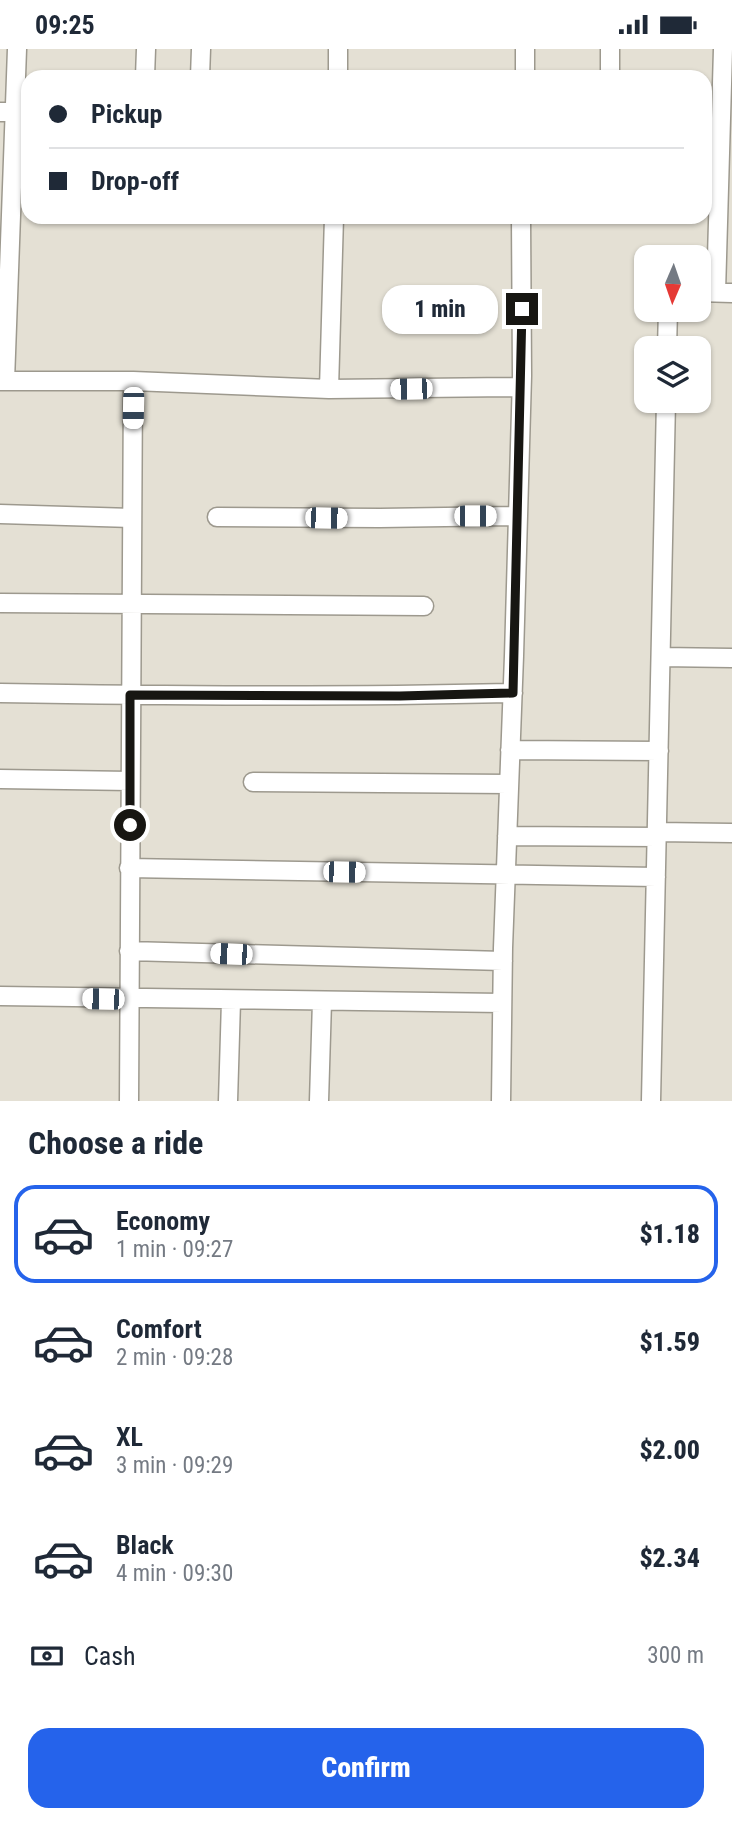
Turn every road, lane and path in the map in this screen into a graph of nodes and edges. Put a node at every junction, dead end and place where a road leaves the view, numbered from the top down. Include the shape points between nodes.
1 (16, 49) edge
2 (146, 49) edge
3 (201, 49) edge
4 (338, 49) edge
5 (526, 49) edge
6 (610, 49) edge
7 (723, 49) edge
8 (145, 70) edge
9 (200, 70) edge
10 (338, 70) edge
11 (525, 70) edge
12 (610, 70) edge
13 (14, 112) edge
14 (719, 120) edge
15 (725, 209) edge
16 (334, 224) edge
17 (521, 224) edge
18 (715, 292) edge
19 (3, 381) edge
20 (133, 381) junction
21 (521, 387) junction
22 (329, 389) junction
23 (666, 413) edge
24 (0, 514) edge
25 (518, 516) junction
26 (217, 517) dead end
27 (132, 518) junction
28 (0, 603) edge
29 (131, 604) junction
30 (425, 606) dead end
31 (660, 657) junction
32 (732, 658) edge
33 (0, 693) edge
34 (513, 693) junction
35 (130, 695) junction
36 (510, 750) junction
37 (659, 751) junction
38 (0, 779) edge
39 (130, 781) junction
40 (253, 782) dead end
41 (509, 784) junction
42 (732, 833) edge
43 (657, 834) junction
44 (507, 836) junction
45 (129, 868) junction
46 (506, 874) junction
47 (656, 877) junction
48 (129, 951) junction
49 (503, 961) junction
50 (0, 996) edge
51 (129, 999) junction
52 (231, 1000) junction
53 (322, 1001) junction
54 (502, 1003) junction
55 (129, 1101) edge
56 (228, 1101) edge
57 (319, 1101) edge
58 (500, 1101) edge
59 (651, 1101) edge

1 - 13 street
2 - 8 street
3 - 9 street
4 - 10 street
5 - 11 street
6 - 12 street
7 - 14 street
13 - 19 street
14 - 15 street
15 - 18 street
16 - 22 street
17 - 21 street
19 - 20 street
20 - 22 street
20 - 27 street
21 - 22 street
21 - 25 street
23 - 31 street
24 - 27 street
25 - 26 street
25 - 34 street
27 - 29 street
28 - 29 street
29 - 30 street
29 - 35 street
31 - 32 street
31 - 37 street
33 - 35 street
34 - 35 street
34 - 36 street
35 - 39 street
36 - 37 street
36 - 41 street
37 - 43 street
38 - 39 street
39 - 45 street
40 - 41 street
41 - 44 street
42 - 43 street
43 - 44 street
43 - 47 street
44 - 46 street
45 - 46 street
45 - 48 street
46 - 47 street
46 - 49 street
47 - 59 street
48 - 49 street
48 - 51 street
49 - 54 street
50 - 51 street
51 - 52 street
51 - 55 street
52 - 53 street
52 - 56 street
53 - 54 street
53 - 57 street
54 - 58 street

